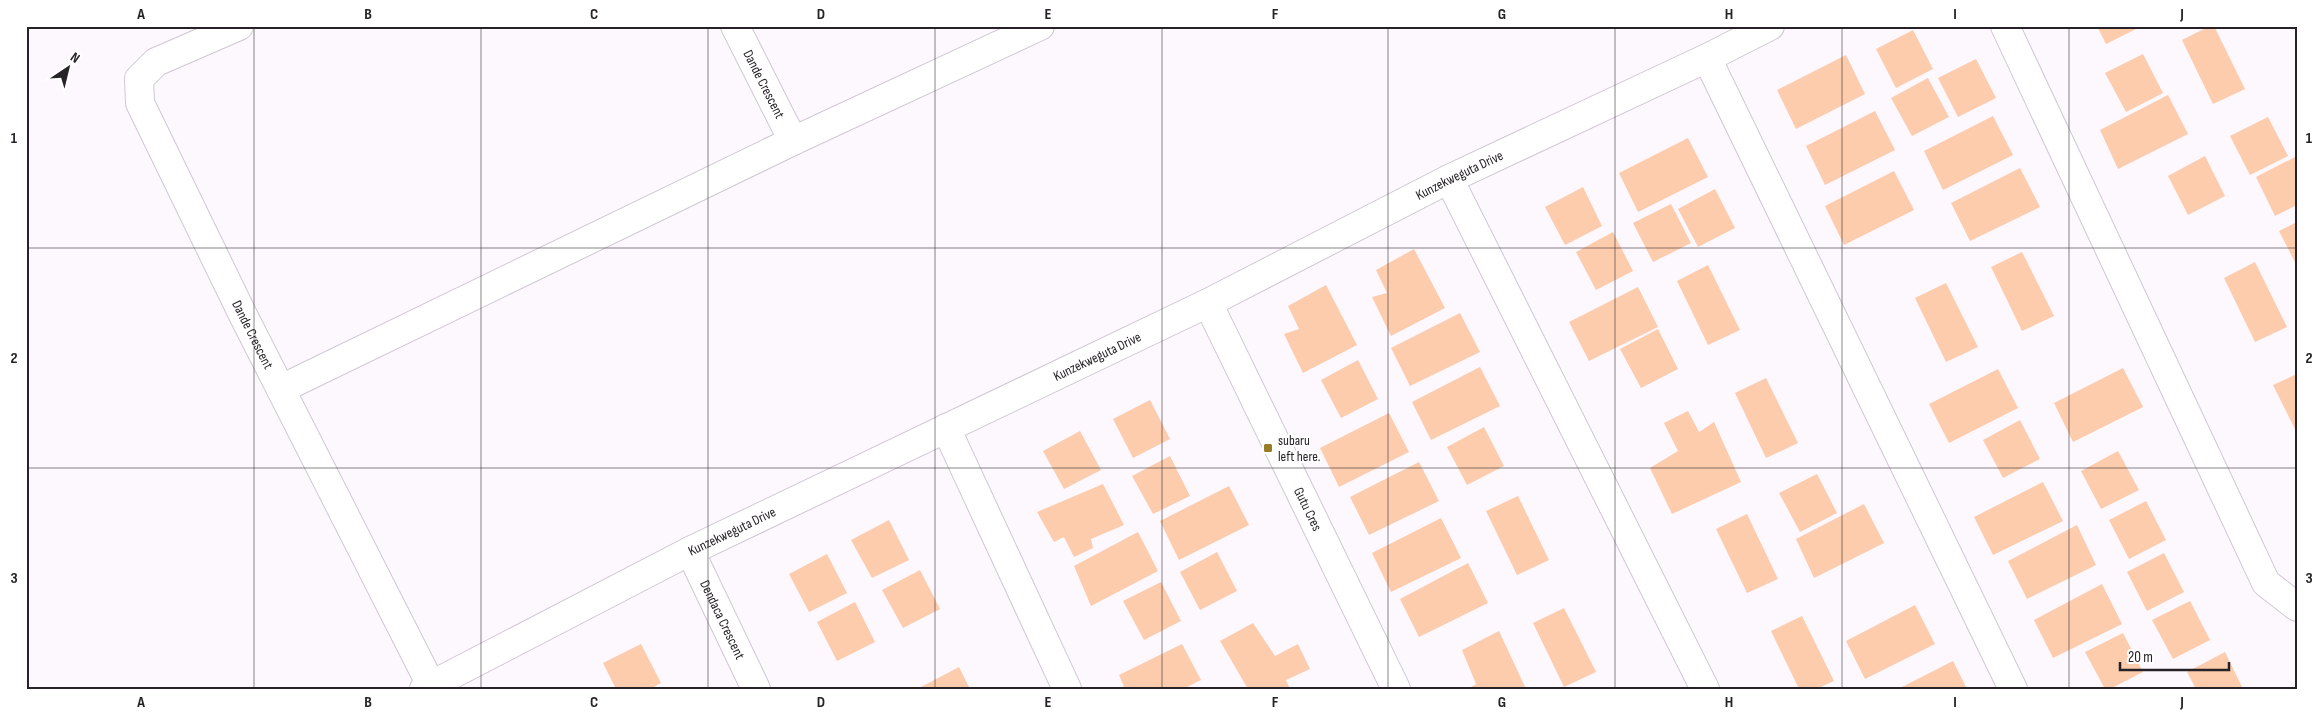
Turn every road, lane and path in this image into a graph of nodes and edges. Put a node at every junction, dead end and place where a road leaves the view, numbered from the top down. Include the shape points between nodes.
1 (239, 26) edge
2 (735, 26) edge
3 (1040, 26) edge
4 (1770, 26) edge
5 (2005, 26) edge
6 (1742, 33) edge
7 (1707, 58) junction
8 (793, 141) junction
9 (1449, 179) junction
10 (1208, 303) junction
11 (281, 389) junction
12 (946, 428) junction
13 (690, 551) junction
14 (2297, 607) edge
15 (429, 688) edge
16 (756, 689) edge
17 (1067, 689) edge
18 (1396, 689) edge
19 (1705, 689) edge
20 (2013, 689) edge

1 - 11 street, Dande Crescent via 156,62 139,79 140,103
2 - 8 street, Dande Crescent
3 - 8 street
4 - 6 street, Kunzekweguta Drive
5 - 14 street via 2266,583
6 - 7 street, Kunzekweguta Drive
7 - 9 street, Kunzekweguta Drive
7 - 20 street
8 - 11 street
9 - 10 street, Kunzekweguta Drive
9 - 19 street
10 - 12 street, Kunzekweguta Drive
10 - 18 street, Gutu Cres
11 - 15 street, Dande Crescent
12 - 13 street, Kunzekweguta Drive
12 - 17 street
13 - 15 street, Kunzekweguta Drive
13 - 16 street, Dendaca Crescent

